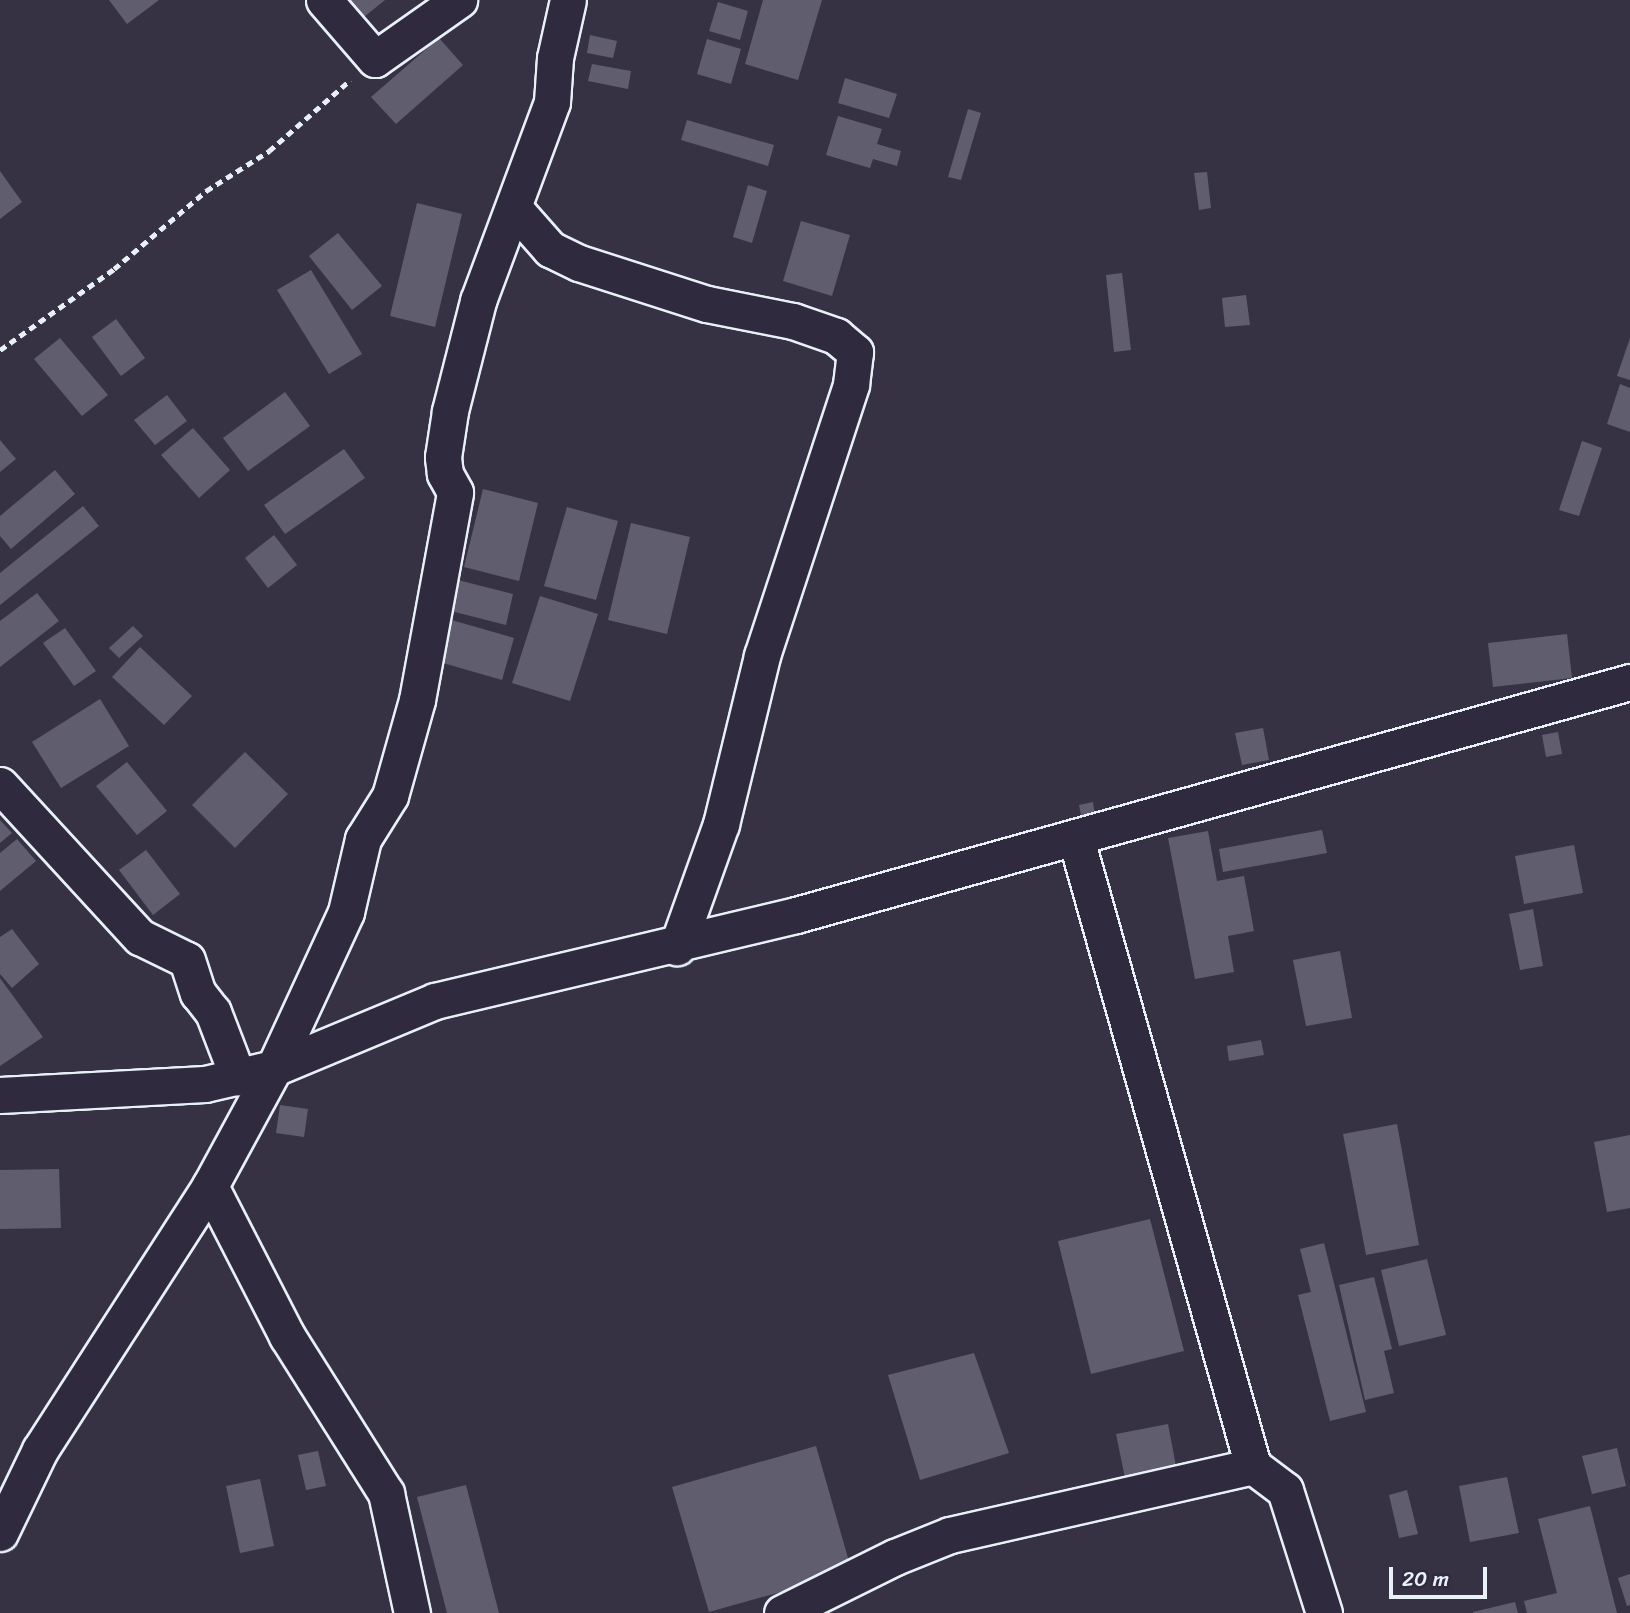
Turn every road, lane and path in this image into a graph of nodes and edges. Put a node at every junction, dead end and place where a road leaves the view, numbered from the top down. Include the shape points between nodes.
1 (324, 0) edge
2 (459, 0) edge
3 (568, 0) edge
4 (375, 59) junction
5 (514, 208) junction
6 (0, 350) edge
7 (1630, 682) edge
8 (0, 785) edge
9 (1076, 839) junction
10 (677, 947) junction
11 (274, 1068) junction
12 (238, 1077) junction
13 (0, 1095) edge
14 (210, 1186) junction
15 (1254, 1466) junction
16 (0, 1533) edge
17 (412, 1613) edge
18 (782, 1613) edge
19 (1324, 1613) edge

1 - 4 street
2 - 4 street
3 - 5 street via 555,58 552,103
4 - 6 path via 269,151 206,191 114,269
5 - 10 street via 551,248 579,262 708,304 804,325 836,336 855,352 850,385 762,656 722,824
5 - 11 street via 478,301 450,411 443,457 445,474 456,492 429,645 402,754 390,796 357,856 346,912
7 - 9 street
8 - 12 street via 140,937 187,960
9 - 10 street
9 - 15 street
10 - 11 street via 435,1001
11 - 12 street
11 - 14 street
12 - 13 street via 124,1091
14 - 16 street via 40,1450
14 - 17 street via 287,1335 386,1493
15 - 18 street via 950,1535 895,1556
15 - 19 street via 1285,1490

